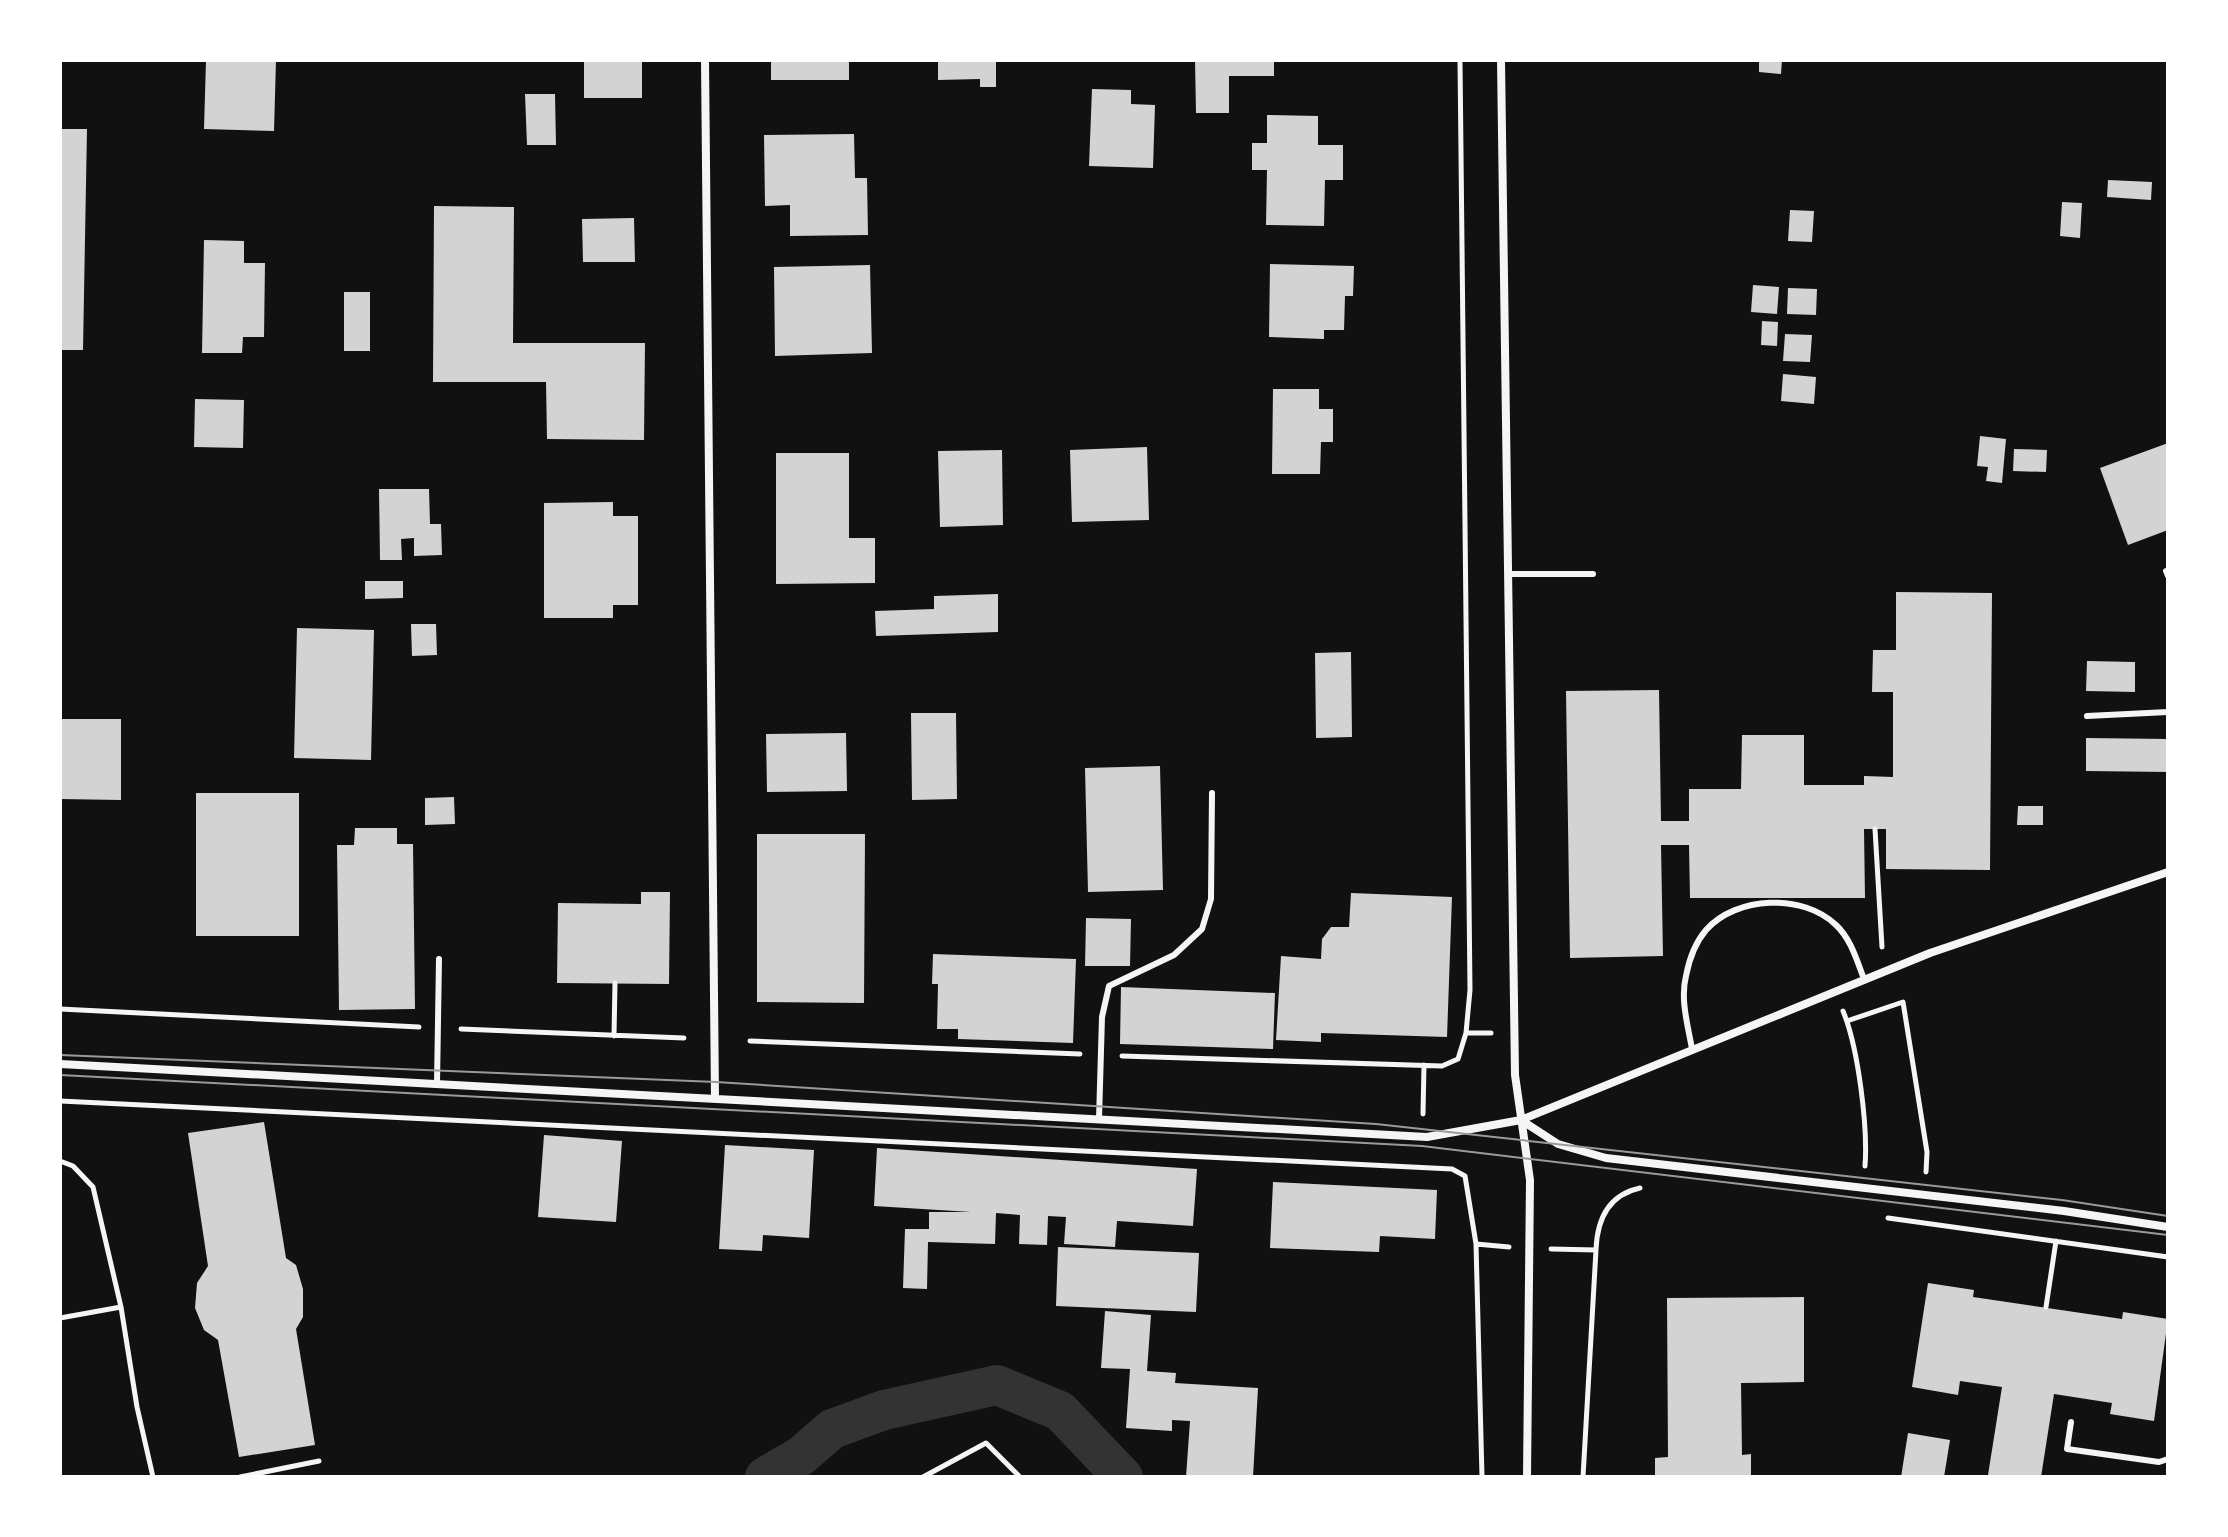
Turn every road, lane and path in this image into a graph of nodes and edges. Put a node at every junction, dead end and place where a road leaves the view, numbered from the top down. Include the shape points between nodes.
1 (705, 60) edge
2 (1460, 60) edge
3 (1501, 60) edge
4 (1508, 574) junction
5 (1593, 574) dead end
6 (2168, 712) edge
7 (2087, 716) dead end
8 (1212, 793) dead end
9 (1875, 829) dead end
10 (2168, 872) edge
11 (439, 959) dead end
12 (1884, 972) junction
13 (1864, 979) junction
14 (615, 983) dead end
15 (60, 1009) edge
16 (1847, 1021) dead end
17 (438, 1028) junction
18 (1850, 1029) dead end
19 (1514, 1032) junction
20 (1466, 1033) junction
21 (614, 1036) junction
22 (684, 1038) dead end
23 (750, 1041) dead end
24 (1692, 1049) junction
25 (1102, 1055) junction
26 (60, 1064) edge
27 (437, 1084) junction
28 (715, 1098) junction
29 (60, 1101) edge
30 (1099, 1119) junction
31 (1521, 1120) junction
32 (1866, 1146) dead end
33 (1927, 1152) dead end
34 (60, 1161) edge
35 (1647, 1186) dead end
36 (1885, 1217) dead end
37 (2168, 1227) edge
38 (2056, 1241) junction
39 (1476, 1244) junction
40 (1530, 1248) junction
41 (1596, 1250) junction
42 (2168, 1257) edge
43 (121, 1307) junction
44 (2046, 1307) dead end
45 (60, 1318) edge
46 (2071, 1422) dead end
47 (2168, 1459) edge
48 (319, 1461) dead end
49 (153, 1477) edge
50 (240, 1477) edge
51 (923, 1477) edge
52 (1020, 1477) edge
53 (1482, 1477) edge
54 (1527, 1477) edge
55 (1583, 1477) edge

1 - 28 street
2 - 20 path via 1470,958
3 - 4 street
4 - 5 lane
4 - 19 street
6 - 7 lane
8 - 25 lane via 1208,918 1192,942 1174,955 1109,986
9 - 12 path
10 - 12 street
11 - 17 lane
12 - 13 street
13 - 24 street
13 - 24 lane via 1850,943 1816,910 1783,904 1731,911 1705,931 1685,979
14 - 21 path
15 - 17 path
16 - 33 path via 1903,1002
17 - 21 path
17 - 27 lane
18 - 32 path
19 - 20 path
19 - 31 street
20 - 25 path via 1458,1059 1442,1066
21 - 22 path
23 - 25 path
24 - 31 street
25 - 30 lane
26 - 27 street
27 - 28 street
28 - 30 street
29 - 39 path via 1452,1169 1465,1176 1469,1187
30 - 31 street via 1427,1137
31 - 37 street via 1558,1144 1606,1158
31 - 40 street via 1530,1180
34 - 43 path via 73,1166 93,1187
35 - 41 path via 1628,1191 1608,1206 1597,1225
36 - 38 path
38 - 42 path
38 - 44 path
39 - 40 path
39 - 53 path
40 - 41 path
40 - 54 street
41 - 55 path
43 - 45 path
43 - 49 path
46 - 47 lane via 2067,1449
48 - 50 path
51 - 52 path via 986,1443

